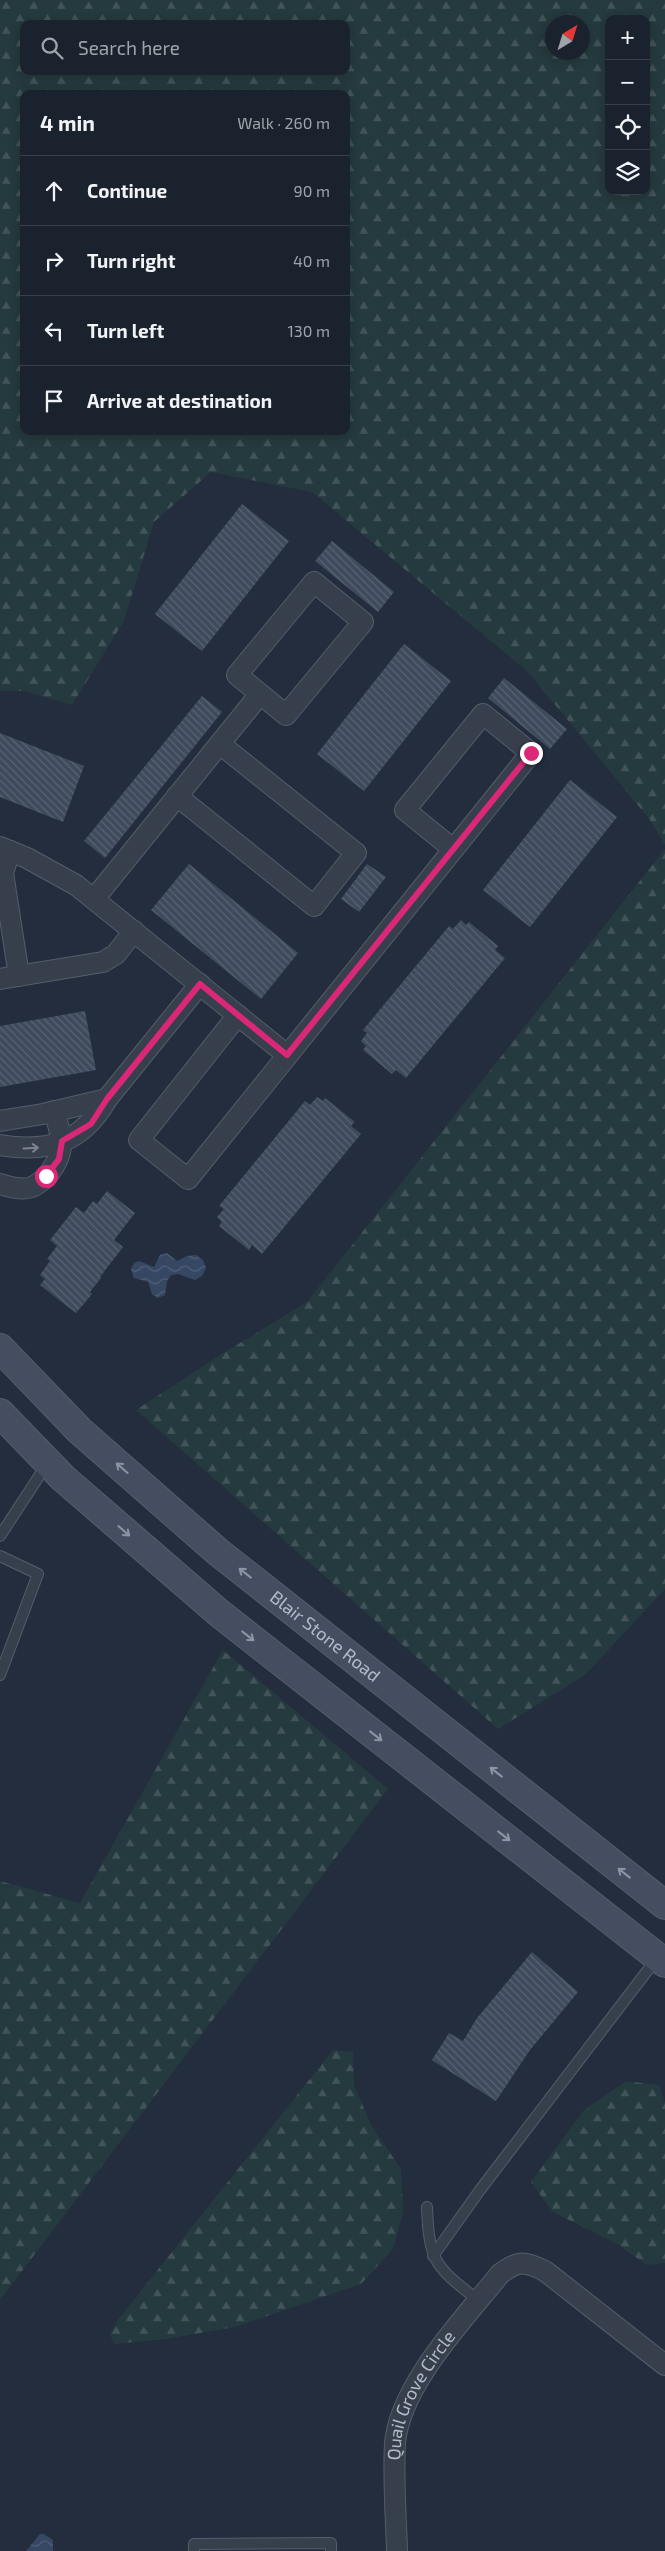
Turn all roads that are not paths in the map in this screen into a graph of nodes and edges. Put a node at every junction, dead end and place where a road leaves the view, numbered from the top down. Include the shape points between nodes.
1 (260, 694) junction
2 (220, 744) junction
3 (177, 796) junction
4 (5, 849) edge
5 (453, 849) junction
6 (94, 899) junction
7 (134, 931) junction
8 (10, 978) edge
9 (200, 984) junction
10 (238, 1015) junction
11 (287, 1055) junction
12 (107, 1099) junction
13 (54, 1111) junction
14 (0, 1121) edge
15 (62, 1141) junction
16 (0, 1145) edge
17 (0, 1184) edge
18 (0, 1348) edge
19 (0, 1413) edge
20 (48, 1463) junction
21 (0, 1536) edge
22 (0, 1556) edge
23 (0, 1675) edge
24 (665, 1905) edge
25 (661, 1960) edge
26 (428, 2207) dead end
27 (433, 2256) junction
28 (479, 2301) junction
29 (665, 2365) edge
30 (194, 2551) edge
31 (331, 2551) edge
32 (397, 2551) edge

1 - 1 street via 237,675 314,582 362,622 286,715
1 - 2 street
2 - 3 street
2 - 3 street via 356,853 314,906
3 - 6 street
4 - 6 street via 76,885
4 - 8 street via 3,873
5 - 5 street via 531,753 483,714 405,810
5 - 11 street
6 - 7 street
7 - 8 street via 116,954 103,962
7 - 9 street
9 - 10 street
9 - 12 street
10 - 11 street
10 - 11 street via 139,1140 188,1179
12 - 13 street
12 - 15 street via 91,1124
13 - 14 street
13 - 15 street
16 -> 15 street via 45,1147
15 - 17 street via 59,1159 33,1187 16,1188
24 -> 18 main road, Blair Stone Road via 218,1552 80,1431
19 - 20 main road
20 - 21 lane
20 -> 25 main road via 219,1613
22 - 23 lane via 38,1574
25 - 27 lane via 480,2190
26 - 27 lane via 428,2236
27 - 28 lane via 443,2273
28 - 29 street, Quail Grove Circle via 500,2274 511,2266 527,2263 546,2271
28 - 32 street, Quail Grove Circle via 426,2367 404,2410 396,2443
30 - 31 lane via 194,2544 302,2543 331,2543

